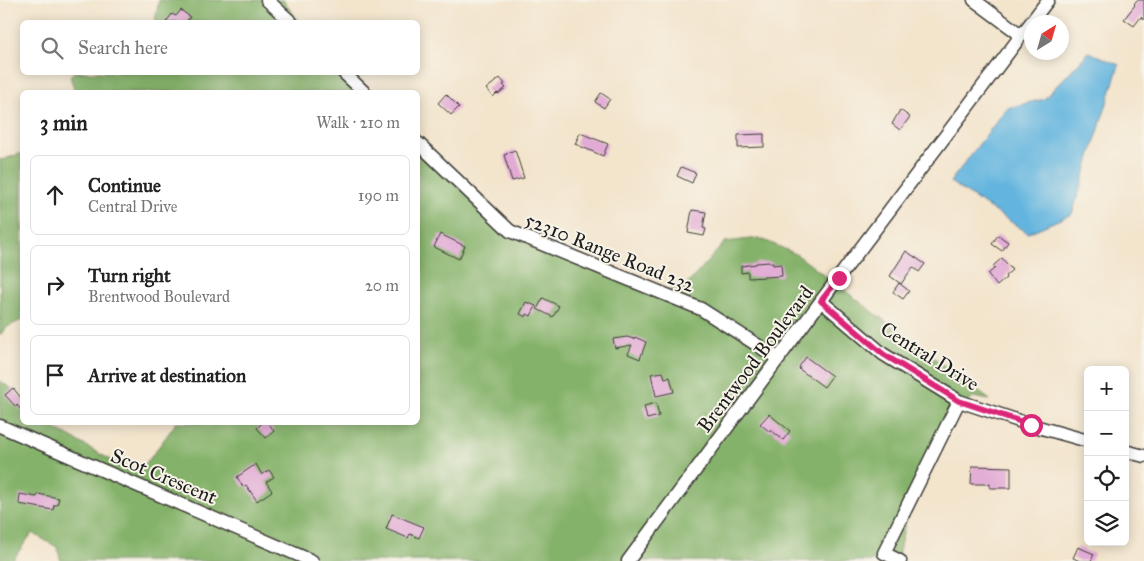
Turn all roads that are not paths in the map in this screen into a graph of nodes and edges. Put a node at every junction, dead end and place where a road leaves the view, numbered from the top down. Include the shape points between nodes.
1 (267, 0) edge
2 (974, 0) edge
3 (1048, 0) edge
4 (288, 20) edge
5 (1021, 35) junction
6 (346, 75) edge
7 (362, 90) edge
8 (420, 145) edge
9 (821, 301) junction
10 (779, 359) junction
11 (959, 401) junction
12 (0, 426) edge
13 (1084, 440) edge
14 (1129, 452) edge
15 (1144, 456) edge
16 (312, 561) edge
17 (628, 561) edge
18 (900, 561) edge

1 - 4 street
2 - 5 street
3 - 5 street, Brentwood Boulevard
5 - 9 street, Brentwood Boulevard
6 - 7 street
8 - 10 street, 52310 Range Road 232 via 510,231 701,309
9 - 10 street, Brentwood Boulevard
9 - 11 street, Central Drive via 883,354
10 - 17 street, Brentwood Boulevard
11 - 13 street, Central Drive
11 - 18 street via 884,553
12 - 16 street, Scot Crescent
14 - 15 street

